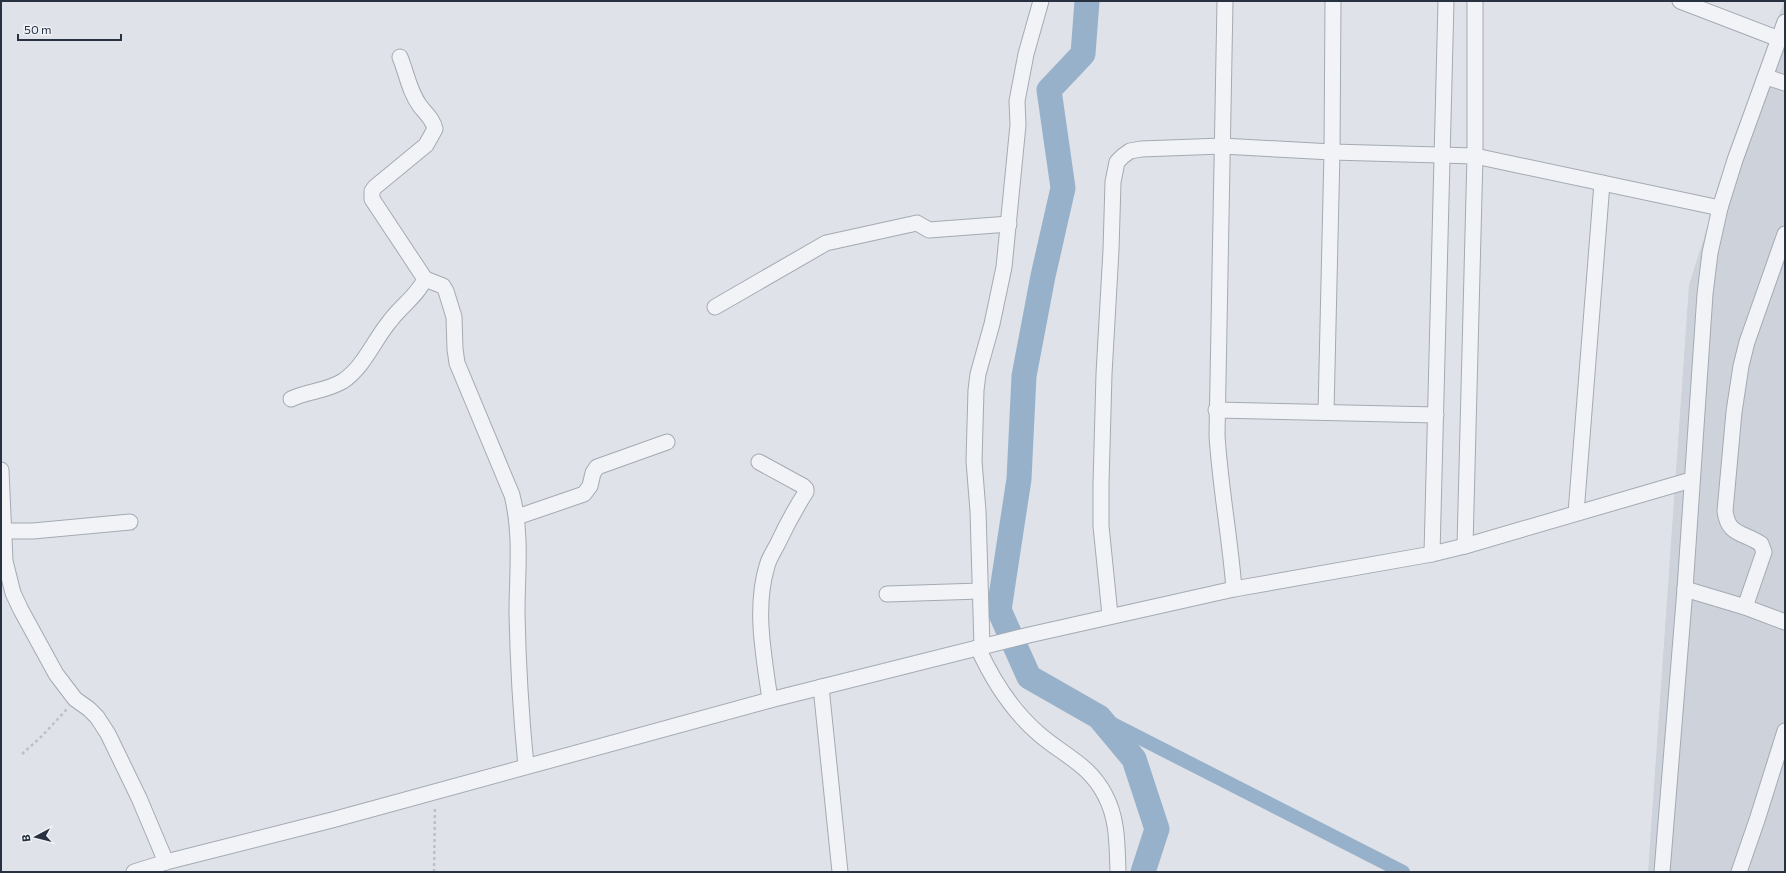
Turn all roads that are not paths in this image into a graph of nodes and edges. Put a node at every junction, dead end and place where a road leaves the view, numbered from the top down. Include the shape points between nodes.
1 (1041, 1) edge
2 (1225, 1) edge
3 (1333, 1) edge
4 (1446, 1) edge
5 (1475, 1) edge
6 (1680, 1) edge
7 (1785, 22) edge
8 (1779, 39) junction
9 (400, 57) dead end
10 (1766, 77) junction
11 (1785, 83) edge
12 (1222, 146) junction
13 (1332, 152) junction
14 (1441, 154) junction
15 (1475, 156) junction
16 (1602, 183) junction
17 (1720, 208) junction
18 (1009, 224) junction
19 (1785, 234) edge
20 (425, 279) junction
21 (715, 307) dead end
22 (291, 399) dead end
23 (1216, 410) junction
24 (1326, 412) junction
25 (1436, 415) junction
26 (666, 442) dead end
27 (759, 462) dead end
28 (1, 470) edge
29 (1691, 480) junction
30 (1576, 513) junction
31 (517, 517) junction
32 (130, 522) dead end
33 (3, 531) junction
34 (1465, 546) junction
35 (1432, 554) junction
36 (1234, 589) junction
37 (1685, 589) junction
38 (980, 591) junction
39 (888, 594) dead end
40 (1745, 607) junction
41 (1110, 615) junction
42 (1785, 622) edge
43 (983, 646) junction
44 (822, 687) junction
45 (770, 700) junction
46 (1785, 731) edge
47 (526, 766) junction
48 (166, 862) junction
49 (134, 872) edge
50 (840, 872) edge
51 (1118, 872) edge
52 (1662, 872) edge
53 (1739, 872) edge

1 - 18 street via 1026,54 1017,101 1018,125
2 - 12 street
3 - 13 street
4 - 14 street
5 - 15 street
6 - 8 street
7 - 8 street
8 - 10 street
9 - 20 street via 412,93 432,120 435,129 426,144 375,187 372,195 373,202
10 - 11 street
10 - 17 street
12 - 13 street
12 - 23 street
12 - 41 street via 1130,151 1117,162 1114,171 1101,469 1101,526
13 - 14 street
13 - 24 street
14 - 15 street
14 - 25 street
15 - 16 street
15 - 34 street
16 - 17 street
16 - 30 street
17 - 29 street via 1710,253 1705,294
18 - 21 street via 929,230 917,223 826,243
18 - 38 street via 999,294 976,390 974,461
19 - 40 street via 1747,342 1734,412 1726,519 1735,532 1761,544 1764,552
20 - 22 street via 421,288 390,320 363,360 344,380
20 - 31 street via 443,286 446,291 454,317 457,363 498,457
23 - 24 street
23 - 36 street via 1219,471 1230,538
24 - 25 street
25 - 35 street
26 - 31 street via 597,467 584,494
27 - 45 street via 806,489 767,564 762,590 763,654
28 - 33 street
29 - 30 street
29 - 37 street
30 - 34 street
31 - 47 street via 518,672
32 - 33 street via 34,531
33 - 48 street via 7,573 21,610 56,674 75,699 97,717 108,734
34 - 35 street
35 - 36 street
36 - 41 street
37 - 40 street
37 - 52 street
38 - 39 street
38 - 43 street
40 - 42 street
41 - 43 street
43 - 44 street
43 - 51 street via 996,683 1012,708 1039,734 1090,772 1099,783 1110,809 1116,834
44 - 45 street
44 - 50 street
45 - 47 street
46 - 53 street
47 - 48 street via 332,820
48 - 49 street

